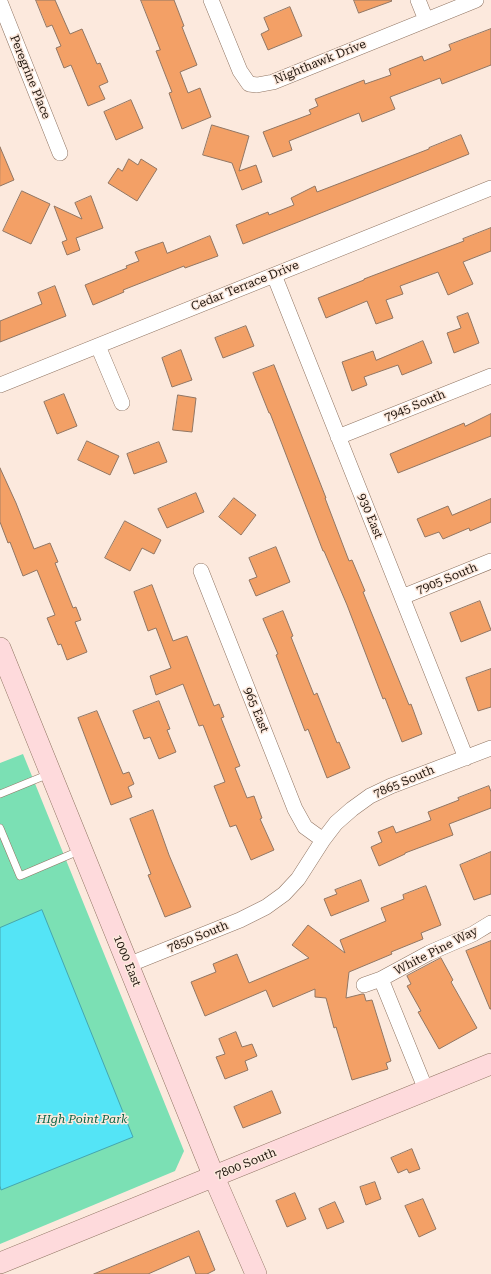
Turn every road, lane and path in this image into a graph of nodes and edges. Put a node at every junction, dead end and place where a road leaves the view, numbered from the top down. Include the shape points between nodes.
1 (211, 0) edge
2 (418, 0) edge
3 (476, 0) edge
4 (0, 2) edge
5 (426, 20) junction
6 (60, 152) dead end
7 (491, 188) edge
8 (274, 275) junction
9 (98, 346) junction
10 (491, 376) edge
11 (0, 385) edge
12 (122, 403) dead end
13 (338, 437) junction
14 (491, 561) edge
15 (201, 571) dead end
16 (402, 597) junction
17 (0, 648) edge
18 (491, 748) edge
19 (466, 758) junction
20 (51, 773) junction
21 (0, 794) edge
22 (0, 828) edge
23 (322, 840) junction
24 (82, 850) junction
25 (266, 907) joint
26 (491, 923) edge
27 (128, 965) junction
28 (381, 979) junction
29 (364, 985) dead end
30 (491, 1064) edge
31 (426, 1090) junction
32 (214, 1177) junction
33 (0, 1263) edge
34 (256, 1274) edge

1 - 5 street, Nighthawk Drive via 240,71 249,84 257,85 273,82
2 - 5 street
3 - 5 street, Nighthawk Drive
4 - 6 street, Peregrine Place
7 - 8 street, Cedar Terrace Drive
8 - 9 street, Cedar Terrace Drive
8 - 13 street, 930 East
9 - 11 street, Cedar Terrace Drive
9 - 12 street
10 - 13 street, 7945 South
13 - 16 street, 930 East
14 - 16 street, 7905 South
15 - 23 street, 965 East via 295,809 305,827
16 - 19 street, 930 East
17 - 20 street, 1000 East
18 - 19 street, 7865 South
19 - 23 street, 7865 South via 370,796 336,823
20 - 21 lane
20 - 24 street, 1000 East
22 - 24 lane via 20,876
23 - 25 street, 7865 South via 298,879 284,894
24 - 27 street, 1000 East
25 - 27 street, 7850 South
26 - 28 street, White Pine Way
27 - 32 street, 1000 East
28 - 29 street, White Pine Way
28 - 31 street, White Pine Way
30 - 31 street, 7800 South
31 - 32 street, 7800 South
32 - 33 street, 7800 South
32 - 34 street, 1000 East

